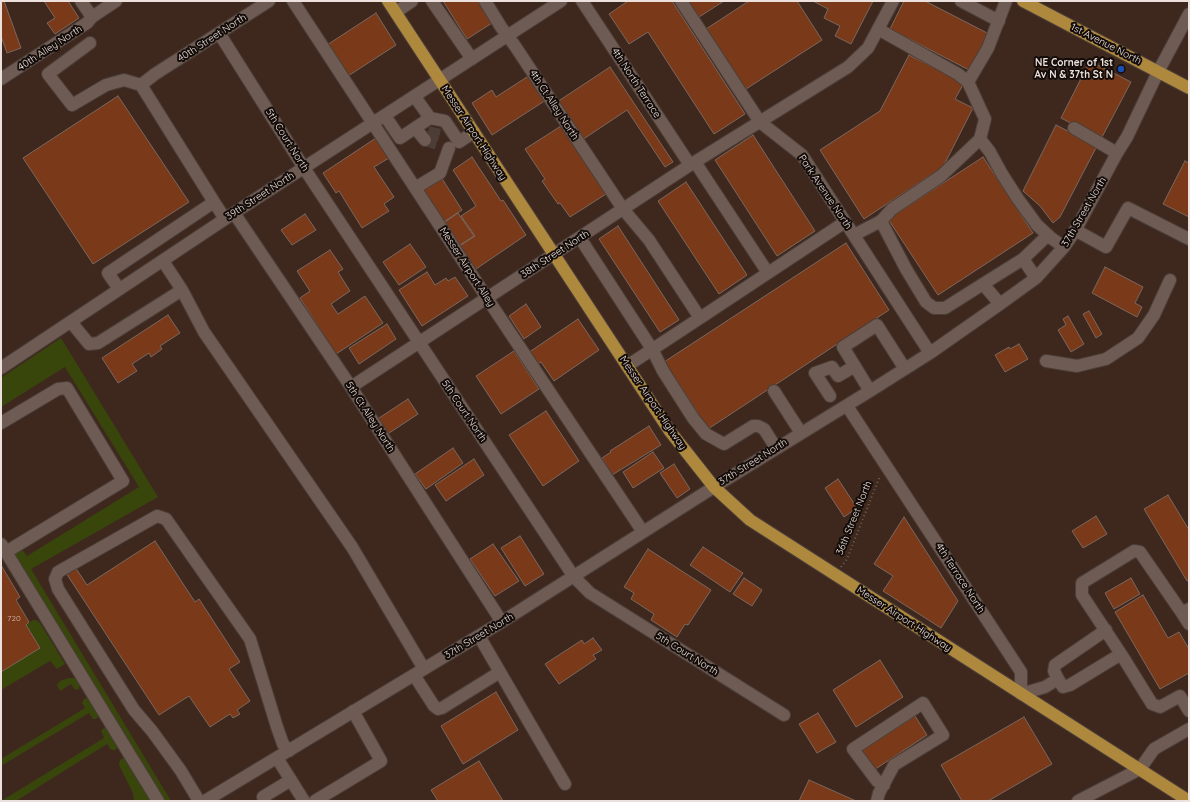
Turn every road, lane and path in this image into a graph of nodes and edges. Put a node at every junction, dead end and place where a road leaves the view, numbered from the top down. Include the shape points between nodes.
1 (82, 1) edge
2 (116, 1) edge
3 (269, 1) edge
4 (293, 1) edge
5 (388, 1) edge
6 (412, 1) edge
7 (432, 1) edge
8 (485, 1) edge
9 (561, 1) edge
10 (582, 1) edge
11 (681, 1) edge
12 (893, 1) edge
13 (961, 1) edge
14 (1006, 1) edge
15 (1023, 1) edge
16 (396, 12) junction
17 (1189, 14) edge
18 (92, 17) junction
19 (999, 20) junction
20 (878, 29) junction
21 (219, 33) junction
22 (508, 36) junction
23 (90, 43) dead end
24 (472, 60) junction
25 (1158, 72) junction
26 (1, 79) edge
27 (440, 81) junction
28 (968, 82) junction
29 (141, 85) junction
30 (1189, 88) edge
31 (415, 97) junction
32 (385, 116) junction
33 (430, 118) junction
34 (760, 122) junction
35 (373, 124) junction
36 (415, 128) junction
37 (1074, 128) dead end
38 (474, 132) junction
39 (426, 136) tunnel mouth
40 (980, 140) junction
41 (448, 143) junction
42 (1117, 152) junction
43 (693, 163) junction
44 (304, 168) junction
45 (415, 188) junction
46 (214, 202) junction
47 (623, 209) junction
48 (229, 216) junction
49 (881, 221) junction
50 (846, 222) junction
51 (1075, 230) junction
52 (854, 235) junction
53 (1048, 235) junction
54 (580, 238) junction
55 (1189, 238) edge
56 (148, 246) junction
57 (1064, 247) junction
58 (554, 254) junction
59 (1022, 259) junction
60 (162, 262) junction
61 (768, 273) junction
62 (1036, 278) junction
63 (1170, 280) dead end
64 (983, 284) junction
65 (119, 289) junction
66 (182, 290) junction
67 (487, 298) junction
68 (1000, 304) junction
69 (700, 318) junction
70 (71, 322) junction
71 (419, 343) junction
72 (652, 349) junction
73 (930, 353) junction
74 (1046, 361) dead end
75 (627, 366) junction
76 (855, 366) junction
77 (1, 368) edge
78 (905, 369) junction
79 (351, 387) junction
80 (774, 390) dead end
81 (870, 391) junction
82 (830, 396) dead end
83 (847, 406) junction
84 (1, 423) edge
85 (801, 433) junction
86 (776, 448) junction
87 (886, 466) junction
88 (714, 487) junction
89 (643, 532) junction
90 (3, 548) edge
91 (836, 575) junction
92 (574, 577) junction
93 (1186, 611) edge
94 (500, 623) junction
95 (1189, 624) edge
96 (1106, 630) junction
97 (479, 636) junction
98 (1121, 654) junction
99 (419, 672) junction
100 (500, 672) junction
101 (1058, 679) junction
102 (1185, 693) edge
103 (1021, 694) junction
104 (353, 711) junction
105 (1189, 711) edge
106 (784, 715) dead end
107 (1189, 729) edge
108 (289, 751) junction
109 (277, 758) junction
110 (1140, 769) junction
111 (291, 780) junction
112 (565, 784) dead end
113 (884, 785) junction
114 (158, 801) edge
115 (199, 801) edge
116 (205, 801) edge
117 (265, 801) edge
118 (304, 801) edge
119 (314, 801) edge
120 (877, 801) edge
121 (1078, 801) edge
122 (1189, 801) edge

1 - 18 street
2 - 18 street, 40th Alley North
3 - 21 street, 40th Street North
4 - 35 street, Messer Airport Alley
5 - 16 main road, Messer Airport Highway
6 - 16 street
7 - 24 street
8 - 22 street, 4th Ct Alley North
9 - 22 street, 39th Street North
10 - 43 street, 4th North Terrace
11 - 34 street, Park Avenue North
12 - 20 street, 38th Street North
13 - 19 street
14 - 19 street
15 - 25 main road, 1st Avenue North
16 - 27 main road, Messer Airport Highway
17 - 25 street, 37th Street North
18 - 26 street, 40th Alley North via 87,23
19 - 28 street via 988,48
20 - 28 street
20 - 34 street, 38th Street North via 868,48 848,67
21 - 29 street, 40th Street North
21 - 44 street, 5th Court North
22 - 24 street, 39th Street North
22 - 47 street, 4th Ct Alley North
23 - 29 street via 48,74 72,104 106,85 124,80
24 - 27 street, 39th Street North
25 - 30 main road, 1st Avenue North
25 - 42 street, 37th Street North via 1127,137
27 - 31 street, 39th Street North
27 - 38 main road, Messer Airport Highway
28 - 40 street via 985,119
29 - 46 street, 5th Ct Alley North
31 - 32 street, 39th Street North
31 - 33 street
32 - 35 street, 39th Street North
32 - 36 street via 400,138
33 - 36 street
33 - 41 street via 445,121
34 - 43 street, 38th Street North
34 - 50 street, Park Avenue North via 802,155
35 - 44 street, 39th Street North
35 - 45 street, Messer Airport Alley
36 - 39 street
37 - 42 street
38 - 41 street
38 - 58 main road, Messer Airport Highway
40 - 49 street via 941,176 892,209
40 - 53 street via 1018,199
41 - 45 street via 440,173
42 - 51 street, 37th Street North
43 - 47 street, 38th Street North
43 - 61 street, 4th North Terrace
44 - 48 street, 39th Street North
44 - 71 street, 5th Court North
45 - 67 street, Messer Airport Alley
46 - 48 street, 5th Ct Alley North
46 - 56 street
47 - 54 street, 38th Street North
47 - 69 street, 4th Ct Alley North via 649,240
48 - 60 street, 39th Street North
48 - 79 street, 5th Ct Alley North
49 - 52 street
49 - 64 street via 926,302 934,308 945,308
50 - 52 street, Park Avenue North
50 - 61 street
51 - 55 street via 1106,247 1128,208
51 - 57 street, 37th Street North
52 - 73 street, Park Avenue North
53 - 57 street
53 - 59 street
54 - 58 street, 38th Street North
54 - 72 street
56 - 60 street
56 - 65 street via 108,273
57 - 62 street, 37th Street North
58 - 67 street, 38th Street North
58 - 75 main road, Messer Airport Highway
59 - 62 street
59 - 64 street
60 - 65 street, 39th Street North
60 - 66 street
61 - 69 street
62 - 68 street, 37th Street North
63 - 74 street via 1154,315 1138,338 1106,359 1077,366
64 - 68 street
65 - 70 street, 39th Street North
66 - 70 street via 98,343 89,344
66 - 99 street via 204,332 352,547
67 - 71 street, 38th Street North
67 - 89 street, Messer Airport Alley
68 - 73 street, 37th Street North
69 - 72 street
70 - 77 street, 39th Street North
71 - 79 street, 38th Street North
71 - 92 street, 5th Court North
72 - 75 street
72 - 86 street via 663,371 706,434 724,444 753,426 758,426 764,429
73 - 78 street, 37th Street North
75 - 88 main road, Messer Airport Highway via 669,430
76 - 78 street via 843,347 877,325
76 - 81 street
76 - 82 street via 838,376 832,367 815,373
78 - 81 street, 37th Street North
79 - 94 street, 5th Ct Alley North via 498,616
80 - 85 street
81 - 83 street, 37th Street North
83 - 85 street, 37th Street North
83 - 87 street, 4th Terrace North
84 - 90 street via 58,389 67,388 123,481
85 - 86 street, 37th Street North
86 - 88 street, 37th Street North
87 - 91 path, 36th Street North via 847,559
87 - 103 street, 4th Terrace North via 1021,672
88 - 89 street, 37th Street North
88 - 91 main road, Messer Airport Highway via 750,520
89 - 92 street, 37th Street North
90 - 114 street
91 - 103 main road, Messer Airport Highway
92 - 94 street, 37th Street North
92 - 106 street, 5th Court North via 590,593
93 - 95 street
93 - 96 street via 1140,552 1134,551 1082,583 1082,595
94 - 97 street, 37th Street North
96 - 98 street
96 - 101 street via 1055,665 1054,671
97 - 99 street, 37th Street North
97 - 100 street
98 - 101 street via 1070,685 1063,687
98 - 102 street via 1152,704 1160,707
99 - 100 street via 434,706 438,709
99 - 104 street, 37th Street North
100 - 112 street
101 - 103 street via 1045,687
102 - 105 street
103 - 110 main road, Messer Airport Highway
104 - 108 street, 37th Street North
104 - 119 street via 381,761
107 - 110 street via 1154,749
108 - 109 street, 37th Street North
108 - 115 street via 283,744 277,728 250,639 166,519 158,516 58,572 55,579 58,589 134,710 181,771
109 - 111 street
109 - 116 street, 37th Street North
110 - 121 street
110 - 122 main road, Messer Airport Highway
111 - 117 street via 263,796
111 - 118 street
113 - 113 street via 894,766 943,735 923,703 853,749 877,781
113 - 120 street

